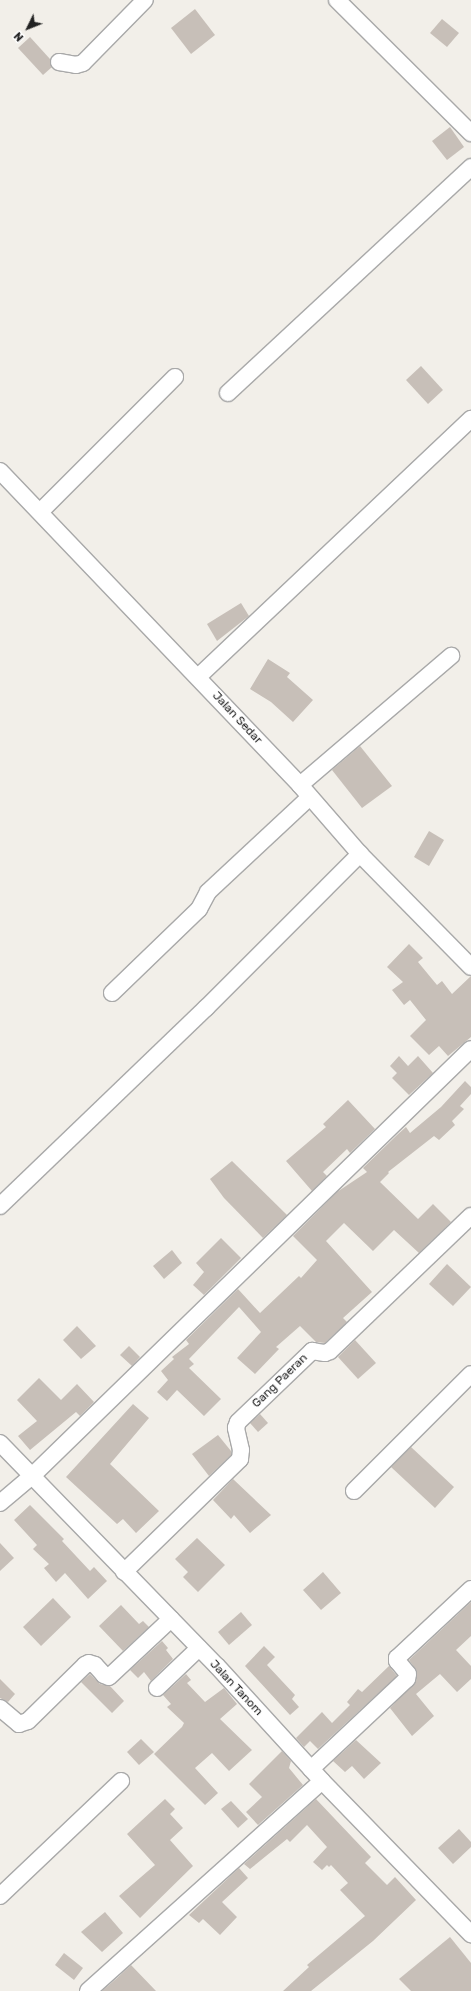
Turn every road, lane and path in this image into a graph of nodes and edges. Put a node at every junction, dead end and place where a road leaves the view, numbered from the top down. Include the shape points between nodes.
1 (145, 0) edge
2 (338, 0) edge
3 (59, 62) dead end
4 (471, 133) edge
5 (471, 167) edge
6 (175, 377) dead end
7 (228, 392) dead end
8 (471, 419) edge
9 (0, 471) edge
10 (40, 512) junction
11 (451, 656) dead end
12 (198, 677) junction
13 (305, 791) junction
14 (360, 854) junction
15 (471, 967) edge
16 (112, 993) dead end
17 (471, 1050) edge
18 (0, 1206) edge
19 (471, 1216) edge
20 (471, 1374) edge
21 (0, 1442) edge
22 (32, 1476) junction
23 (354, 1491) dead end
24 (0, 1503) edge
25 (124, 1572) junction
26 (471, 1589) edge
27 (170, 1619) junction
28 (199, 1648) junction
29 (157, 1688) dead end
30 (0, 1708) edge
31 (316, 1775) junction
32 (121, 1781) dead end
33 (0, 1896) edge
34 (470, 1931) edge
35 (88, 1991) edge

1 - 3 street via 83,62 76,66
2 - 4 street
5 - 7 street
6 - 10 street
8 - 12 street
9 - 10 street, Jalan Sedar
10 - 12 street, Jalan Sedar
11 - 13 street
12 - 13 street, Jalan Sedar
13 - 14 street, Jalan Sedar
13 - 16 street via 208,892 199,909
14 - 15 street, Jalan Sedar
14 - 18 street via 206,1008
17 - 22 street
19 - 25 street, Gang Paeran via 330,1351 312,1351 238,1422 236,1428 241,1450 240,1459
20 - 23 street
21 - 22 street, Jalan Tanom
22 - 24 street
22 - 25 street, Jalan Tanom
25 - 27 street, Jalan Tanom
26 - 31 street via 397,1658 408,1674 407,1679
27 - 28 street, Jalan Tanom
27 - 30 street via 109,1677 95,1665 85,1665 28,1721 19,1724
28 - 29 street
28 - 31 street, Jalan Tanom
31 - 34 street, Jalan Tanom
31 - 35 street
32 - 33 street

